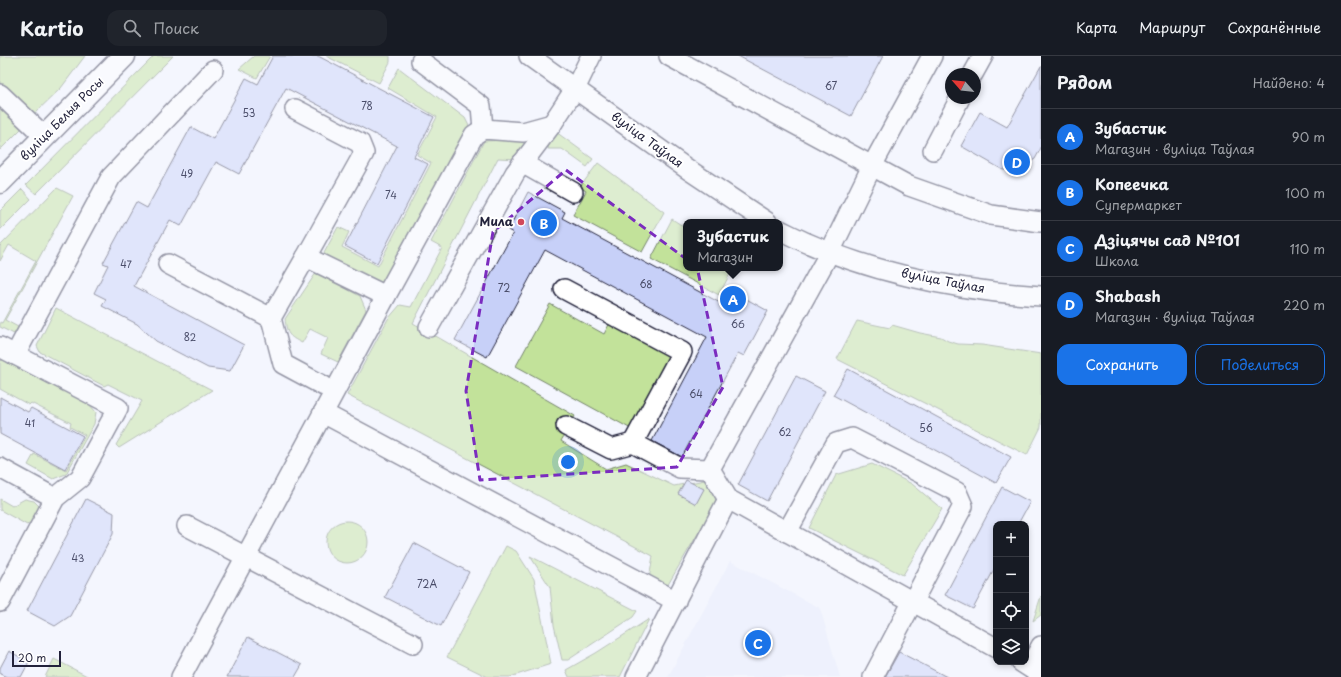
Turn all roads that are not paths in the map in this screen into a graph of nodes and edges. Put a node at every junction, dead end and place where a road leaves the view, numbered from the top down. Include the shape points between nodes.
1 (124, 56) edge
2 (529, 56) edge
3 (591, 56) edge
4 (669, 56) edge
5 (932, 56) edge
6 (983, 56) edge
7 (421, 61) dead end
8 (976, 68) edge
9 (213, 70) dead end
10 (575, 89) junction
11 (0, 94) edge
12 (957, 104) edge
13 (295, 109) dead end
14 (552, 124) junction
15 (483, 129) junction
16 (45, 137) junction
17 (933, 150) dead end
18 (522, 163) junction
19 (872, 166) junction
20 (0, 182) edge
21 (573, 192) dead end
22 (762, 219) edge
23 (1041, 222) edge
24 (783, 231) edge
25 (830, 252) junction
26 (306, 257) junction
27 (168, 264) dead end
28 (564, 289) dead end
29 (386, 296) junction
30 (1041, 296) edge
31 (271, 318) junction
32 (429, 327) dead end
33 (7, 351) edge
34 (324, 386) dead end
35 (323, 413) junction
36 (566, 426) dead end
37 (633, 443) junction
38 (0, 468) edge
39 (710, 469) junction
40 (55, 498) junction
41 (728, 499) junction
42 (186, 526) dead end
43 (786, 532) junction
44 (246, 556) junction
45 (676, 601) junction
46 (912, 601) junction
47 (0, 602) edge
48 (413, 644) dead end
49 (993, 646) edge
50 (1041, 646) edge
51 (1030, 668) edge
52 (181, 677) edge
53 (636, 677) edge
54 (873, 677) edge

1 - 16 main road, вуліца Белыя Росы
2 - 10 street, вуліца Таўлая
3 - 10 street
4 - 19 street
5 - 19 street
6 - 8 street
7 - 15 street via 481,106
9 - 33 street via 111,177
10 - 14 street
10 - 22 street, вуліца Таўлая via 692,173
11 - 16 street
12 - 17 street
13 - 26 street via 360,143 364,153
14 - 15 street via 523,132
14 - 18 street
15 - 29 street via 474,135
16 - 20 main road, вуліца Белыя Росы
18 - 21 street
18 - 32 street
19 - 23 street via 909,186 991,215
19 - 25 street
24 - 25 street, вуліца Таўлая
25 - 30 street, вуліца Таўлая via 928,280 977,289
25 - 39 street
26 - 29 street
26 - 31 street
27 - 31 street
28 - 37 street via 682,352
29 - 35 street
31 - 34 street via 283,364
33 - 40 street via 118,408 80,478
35 - 44 street
35 - 45 street
36 - 37 street via 611,449
37 - 39 street via 680,468
38 - 40 street
39 - 41 street
40 - 47 street
41 - 43 street
41 - 45 street
42 - 44 street
43 - 46 street
43 - 46 street via 836,443 852,438 957,492 963,506
44 - 48 street
44 - 52 street
45 - 53 street
46 - 49 street
46 - 54 street
50 - 51 street

